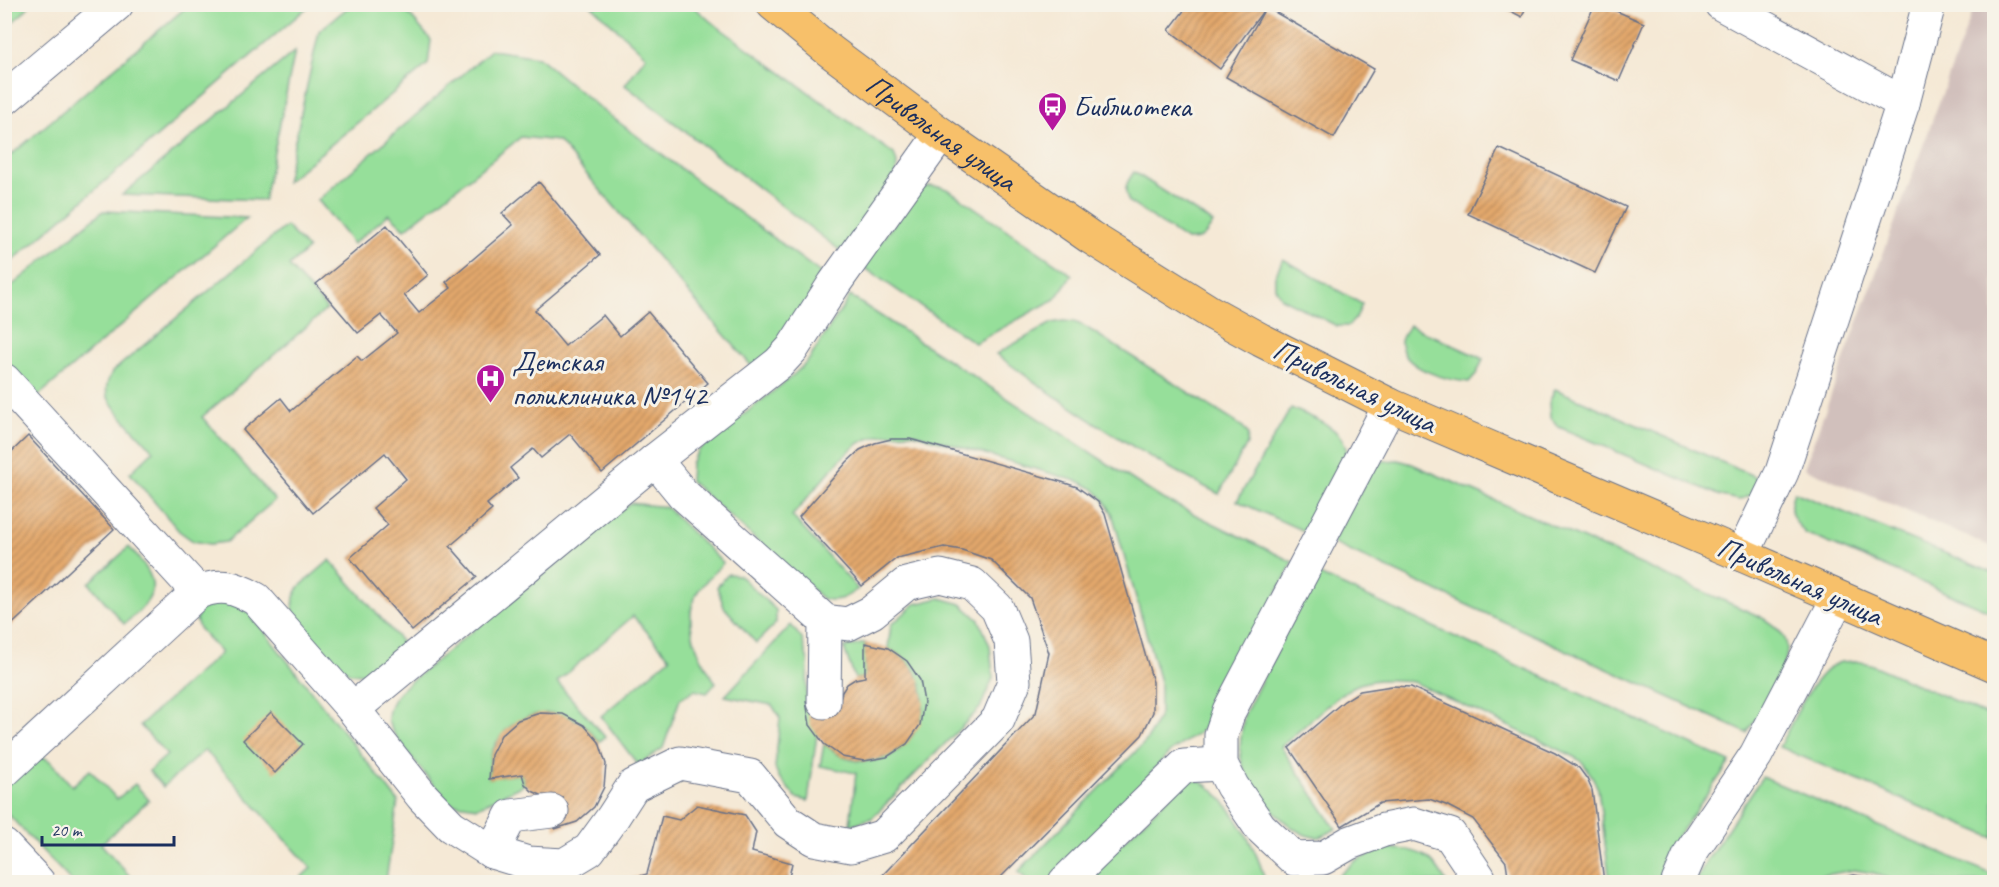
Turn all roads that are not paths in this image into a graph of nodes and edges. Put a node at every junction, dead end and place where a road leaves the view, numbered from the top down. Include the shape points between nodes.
1 (117, 4) edge
2 (773, 4) edge
3 (1721, 4) edge
4 (1929, 4) edge
5 (4, 99) edge
6 (1903, 103) junction
7 (940, 134) junction
8 (4, 380) edge
9 (1390, 405) junction
10 (655, 460) junction
11 (1742, 555) junction
12 (198, 592) junction
13 (1838, 598) junction
14 (825, 621) junction
15 (1995, 666) edge
16 (824, 702) dead end
17 (353, 709) junction
18 (1221, 764) junction
19 (4, 771) edge
20 (552, 811) dead end
21 (4, 846) edge
22 (492, 852) junction
23 (1292, 871) edge
24 (38, 882) edge
25 (1065, 882) edge
26 (1480, 882) edge
27 (1678, 882) edge

1 - 5 street
2 - 7 main road, Привольная улица
3 - 6 street
4 - 6 street
6 - 11 street via 1782,472
7 - 9 main road, Привольная улица via 1192,301
7 - 10 street via 792,349
8 - 12 street
9 - 11 main road, Привольная улица
9 - 18 street via 1229,711 1221,735
10 - 14 street via 683,494
10 - 17 street
11 - 13 main road, Привольная улица
12 - 17 street via 215,586 237,589 256,599
12 - 19 street
13 - 15 main road, Привольная улица
13 - 27 street via 1756,755 1690,852
14 - 16 street
14 - 22 street via 848,624 872,612 906,584 940,576 972,584 997,608 1011,641 1014,682 998,720 884,836 851,846 814,839 788,822 750,776 680,763 633,786 590,850 564,865 528,863
17 - 22 street via 451,826
18 - 23 street
18 - 25 street via 1184,766
20 - 22 street via 511,816
21 - 24 street
23 - 26 street via 1383,830 1414,824 1450,835

